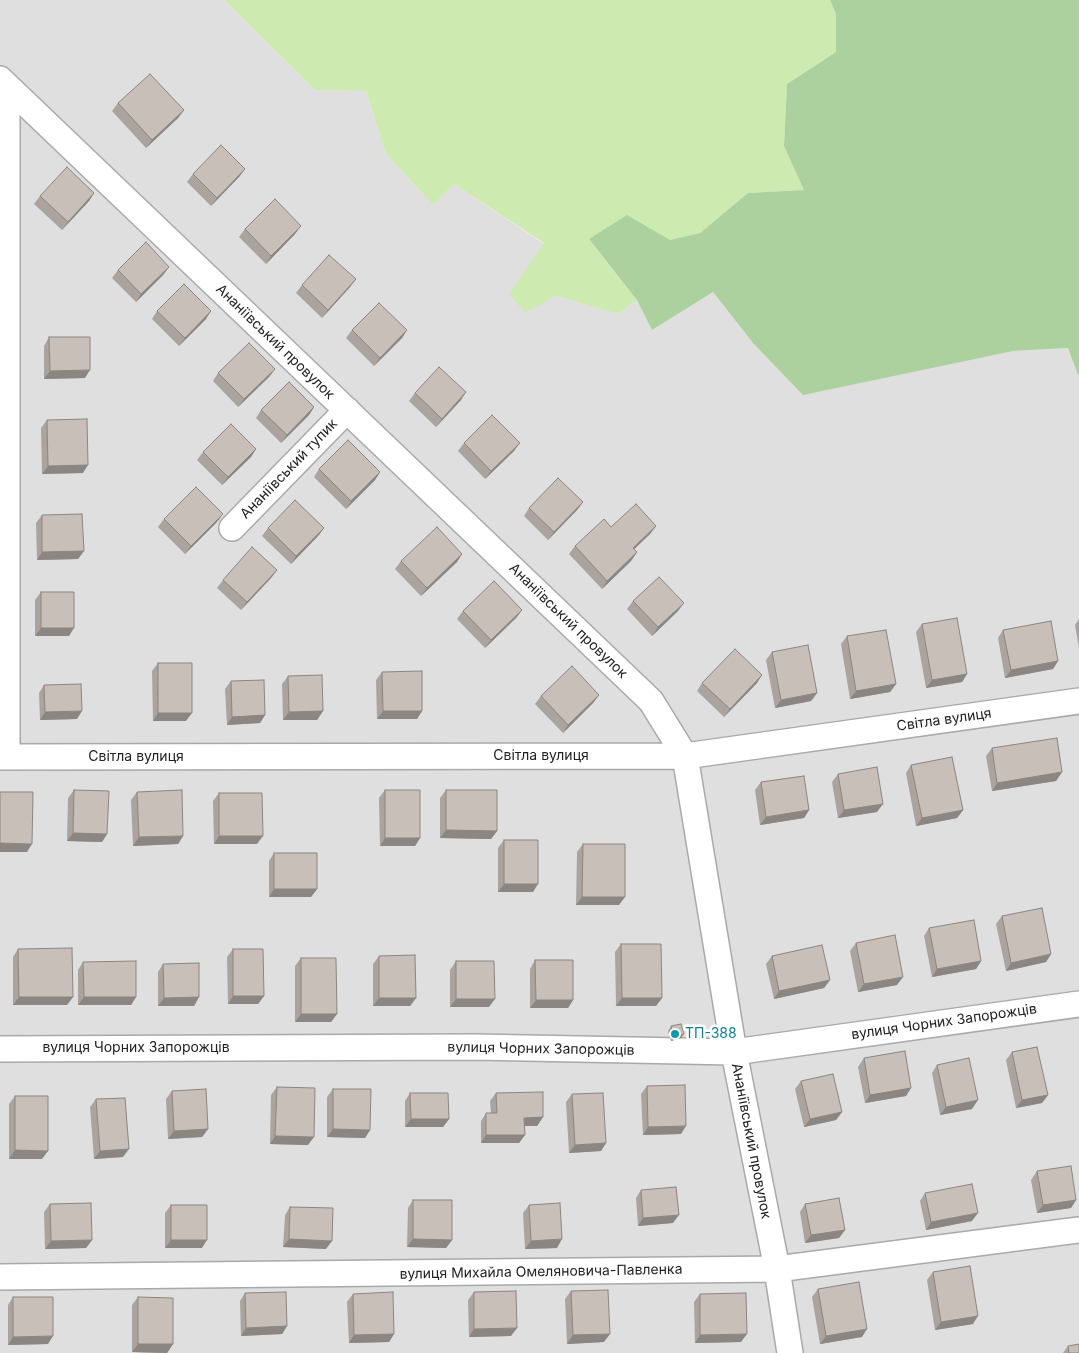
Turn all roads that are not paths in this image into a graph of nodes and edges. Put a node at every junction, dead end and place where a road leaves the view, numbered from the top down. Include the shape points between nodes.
1 (4, 82) edge
2 (347, 410) junction
3 (232, 528) dead end
4 (1079, 701) edge
5 (685, 756) junction
6 (3, 757) edge
7 (1079, 1004) edge
8 (0, 1049) edge
9 (734, 1052) junction
10 (1079, 1230) edge
11 (776, 1269) junction
12 (0, 1277) edge
13 (790, 1353) edge

1 - 2 street, Ананіївський провулок
1 - 6 street
2 - 3 street, Ананіївський тупик
2 - 5 street, Ананіївський провулок via 651,700
4 - 5 street, Світла вулиця
5 - 6 street, Світла вулиця
5 - 9 street, Ананіївський провулок
7 - 9 street, вулиця Чорних Запорожців
8 - 9 street, вулиця Чорних Запорожців via 474,1047
9 - 11 street, Ананіївський провулок
10 - 11 street, вулиця Михайла Омеляновича-Павленка
11 - 12 street, вулиця Михайла Омеляновича-Павленка
11 - 13 street, Ананіївський провулок

